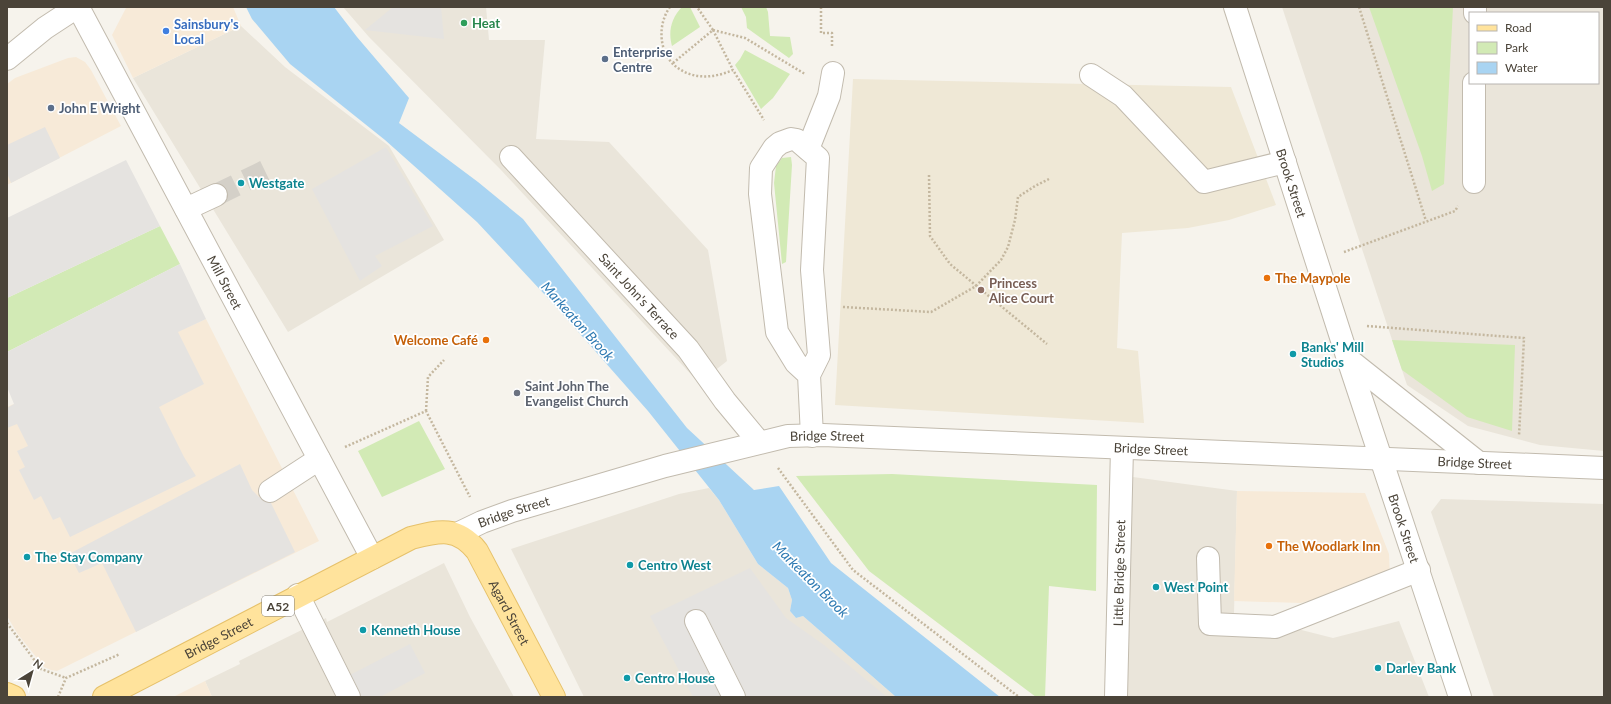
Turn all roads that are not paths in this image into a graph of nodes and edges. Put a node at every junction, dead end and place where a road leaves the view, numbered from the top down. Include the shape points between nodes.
1 (78, 7) edge
2 (1235, 7) edge
3 (7, 59) edge
4 (1090, 75) dead end
5 (831, 81) road end
6 (1474, 84) edge
7 (808, 149) junction
8 (511, 157) dead end
9 (1285, 162) junction
10 (1474, 182) road end
11 (216, 196) tunnel mouth
12 (186, 209) junction
13 (1348, 359) junction
14 (809, 375) junction
15 (812, 436) junction
16 (758, 442) junction
17 (1122, 448) junction
18 (319, 459) junction
19 (1380, 459) junction
20 (1478, 463) junction
21 (1604, 468) edge
22 (270, 491) dead end
23 (457, 534) junction
24 (372, 558) junction
25 (1208, 558) dead end
26 (1419, 570) junction
27 (298, 595) junction
28 (696, 621) dead end
29 (7, 694) edge
30 (14, 697) edge
31 (104, 697) edge
32 (348, 697) edge
33 (554, 697) edge
34 (734, 697) edge
35 (1116, 697) edge
36 (1460, 697) edge

1 - 3 street via 45,28
1 - 12 street, Mill Street
2 - 9 street, Brook Street
4 - 9 street via 1123,96 1204,182
5 - 7 street
6 - 10 street
7 - 14 street via 818,158 812,270 819,355
7 - 14 street via 797,140 780,142 760,168 760,194 776,332 796,362
8 - 16 street, Saint John's Terrace via 688,349
9 - 13 street, Brook Street
11 - 12 street
12 - 18 street, Mill Street
13 - 19 street, Brook Street
13 - 20 street
14 - 15 street
15 - 16 street, Bridge Street via 788,436
15 - 17 street, Bridge Street
16 - 23 street, Bridge Street via 665,466 512,511
17 - 19 street, Bridge Street
17 - 35 street, Little Bridge Street
18 - 22 street
18 - 24 street, Mill Street
19 - 20 street, Bridge Street
19 - 26 street, Brook Street
20 - 21 street, Bridge Street
23 - 24 main road, Bridge Street / A52 via 435,532 411,538
23 - 33 main road, Agard Street via 468,540 477,551
24 - 27 main road, Bridge Street / A52
25 - 26 street via 1210,624 1275,627
26 - 36 street, Brook Street
27 - 31 main road, Bridge Street / A52
27 - 32 street
28 - 34 street
29 - 30 main road

